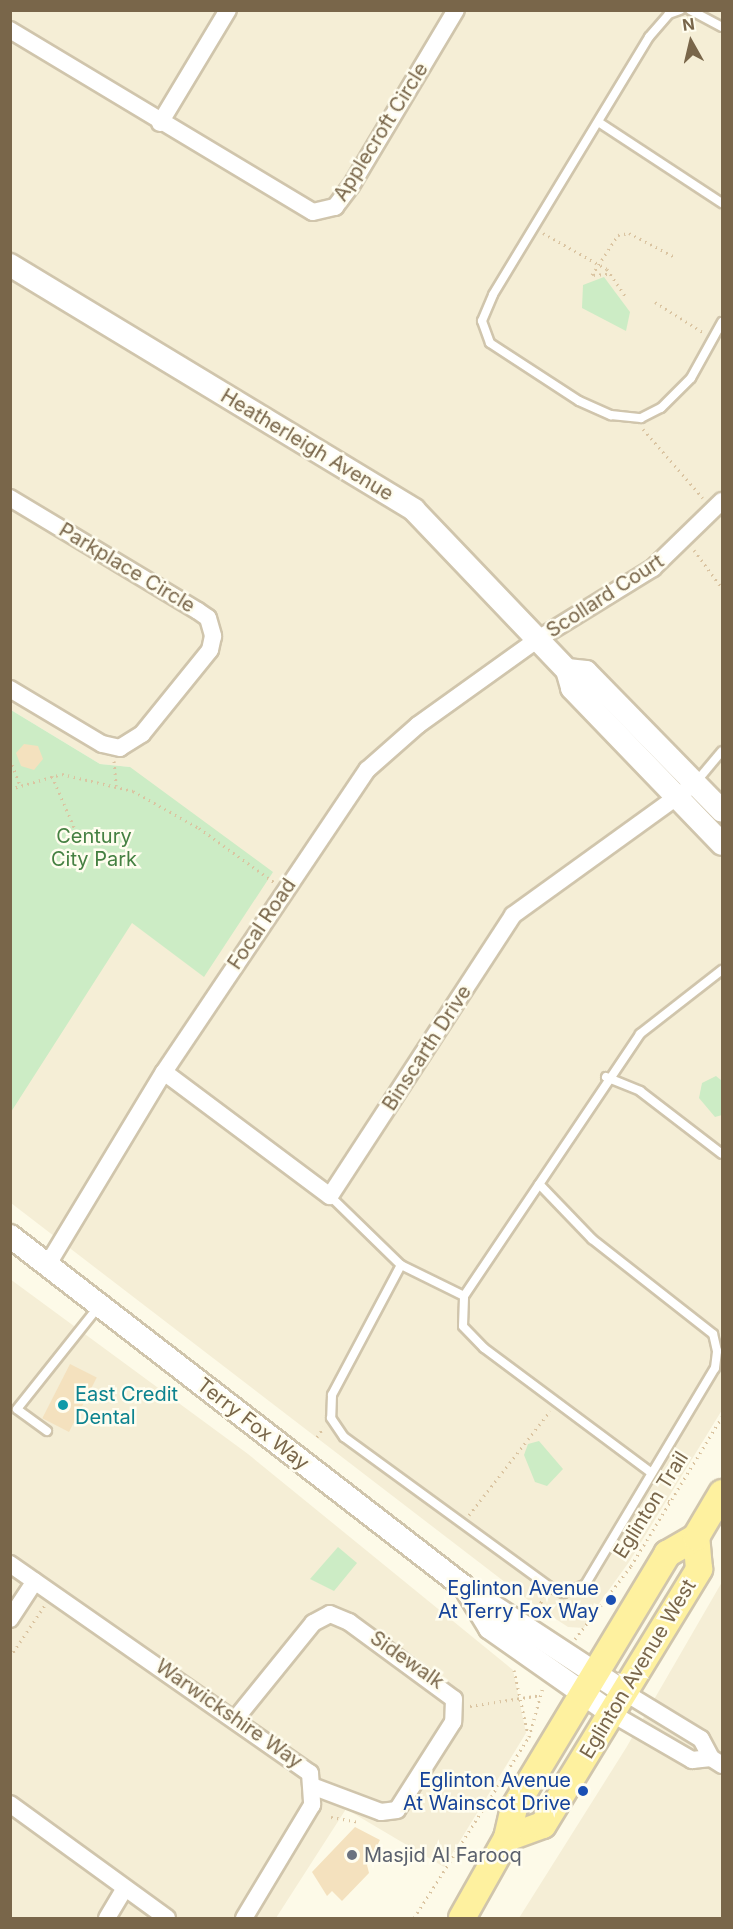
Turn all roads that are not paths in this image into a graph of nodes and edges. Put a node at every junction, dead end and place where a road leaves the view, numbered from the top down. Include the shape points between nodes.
1 (228, 10) edge
2 (456, 10) edge
3 (680, 10) edge
4 (690, 10) edge
5 (723, 27) edge
6 (10, 30) edge
7 (160, 123) junction
8 (600, 123) junction
9 (723, 203) edge
10 (10, 266) edge
11 (722, 326) edge
12 (10, 498) edge
13 (718, 505) edge
14 (538, 639) junction
15 (567, 670) junction
16 (10, 689) edge
17 (723, 751) edge
18 (695, 782) junction
19 (677, 798) junction
20 (723, 811) edge
21 (723, 844) edge
22 (721, 972) edge
23 (164, 1072) junction
24 (606, 1077) junction
25 (723, 1154) edge
26 (539, 1184) junction
27 (330, 1196) junction
28 (10, 1236) edge
29 (48, 1263) junction
30 (401, 1265) junction
31 (464, 1296) junction
32 (99, 1306) junction
33 (47, 1431) dead end
34 (649, 1471) junction
35 (723, 1493) edge
36 (696, 1537) junction
37 (10, 1564) edge
38 (35, 1581) junction
39 (10, 1619) edge
40 (589, 1684) junction
41 (617, 1702) junction
42 (237, 1717) junction
43 (717, 1762) edge
44 (315, 1787) junction
45 (10, 1804) edge
46 (507, 1838) junction
47 (124, 1890) junction
48 (106, 1918) edge
49 (166, 1918) edge
50 (244, 1918) edge
51 (462, 1918) edge

1 - 7 street
2 - 7 street, Applecroft Circle via 335,207 313,212
3 - 8 lane via 669,14 649,37
4 - 5 lane
6 - 7 street, Applecroft Circle
8 - 9 lane
8 - 11 lane via 482,321 490,343 579,401 611,415 641,418 661,408 691,378
10 - 14 street, Heatherleigh Avenue via 414,510
12 - 16 street, Parkplace Circle via 198,611 211,625 210,650 199,664 142,734 112,748
13 - 14 street, Scollard Court via 653,568
14 - 15 street, Heatherleigh Avenue
14 - 23 street, Focal Road via 387,750 347,796
15 - 18 street, Heatherleigh Avenue via 586,672
15 - 19 street, Heatherleigh Avenue via 572,688
17 - 18 lane
18 - 19 street, Binscarth Drive
18 - 20 street, Heatherleigh Avenue
19 - 21 street, Heatherleigh Avenue
19 - 27 street, Binscarth Drive via 513,915
22 - 24 lane via 640,1034
23 - 27 street
23 - 29 street, Focal Road
24 - 25 lane via 640,1091
24 - 26 lane
26 - 31 lane
26 - 34 lane via 592,1239 713,1334 715,1368
27 - 30 lane
28 - 29 street, Terry Fox Way
29 - 32 street, Terry Fox Way
30 - 31 lane
30 - 34 lane via 332,1395 331,1418 344,1437 563,1593 585,1586
31 - 34 lane via 463,1326
32 - 33 lane via 17,1409
32 - 40 street, Terry Fox Way
35 - 36 main road, Eglinton Avenue West
36 - 40 main road, Eglinton Avenue West via 667,1554
36 - 41 main road, Eglinton Avenue West via 699,1569
37 - 38 street, Warwickshire Way
38 - 39 street
38 - 42 street, Warwickshire Way
40 - 41 street, Terry Fox Way
40 - 46 main road, Eglinton Avenue West via 514,1808
41 - 43 street via 701,1739
41 - 43 street via 692,1760
41 - 46 main road, Eglinton Avenue West via 543,1825
42 - 44 street, Warwickshire Way via 302,1762
42 - 44 street via 313,1623 330,1614 349,1622 454,1699 453,1722 397,1810 381,1812
44 - 50 street, Warwickshire Way via 312,1805
45 - 47 street
46 - 51 main road, Eglinton Avenue West
47 - 48 street
47 - 49 street

